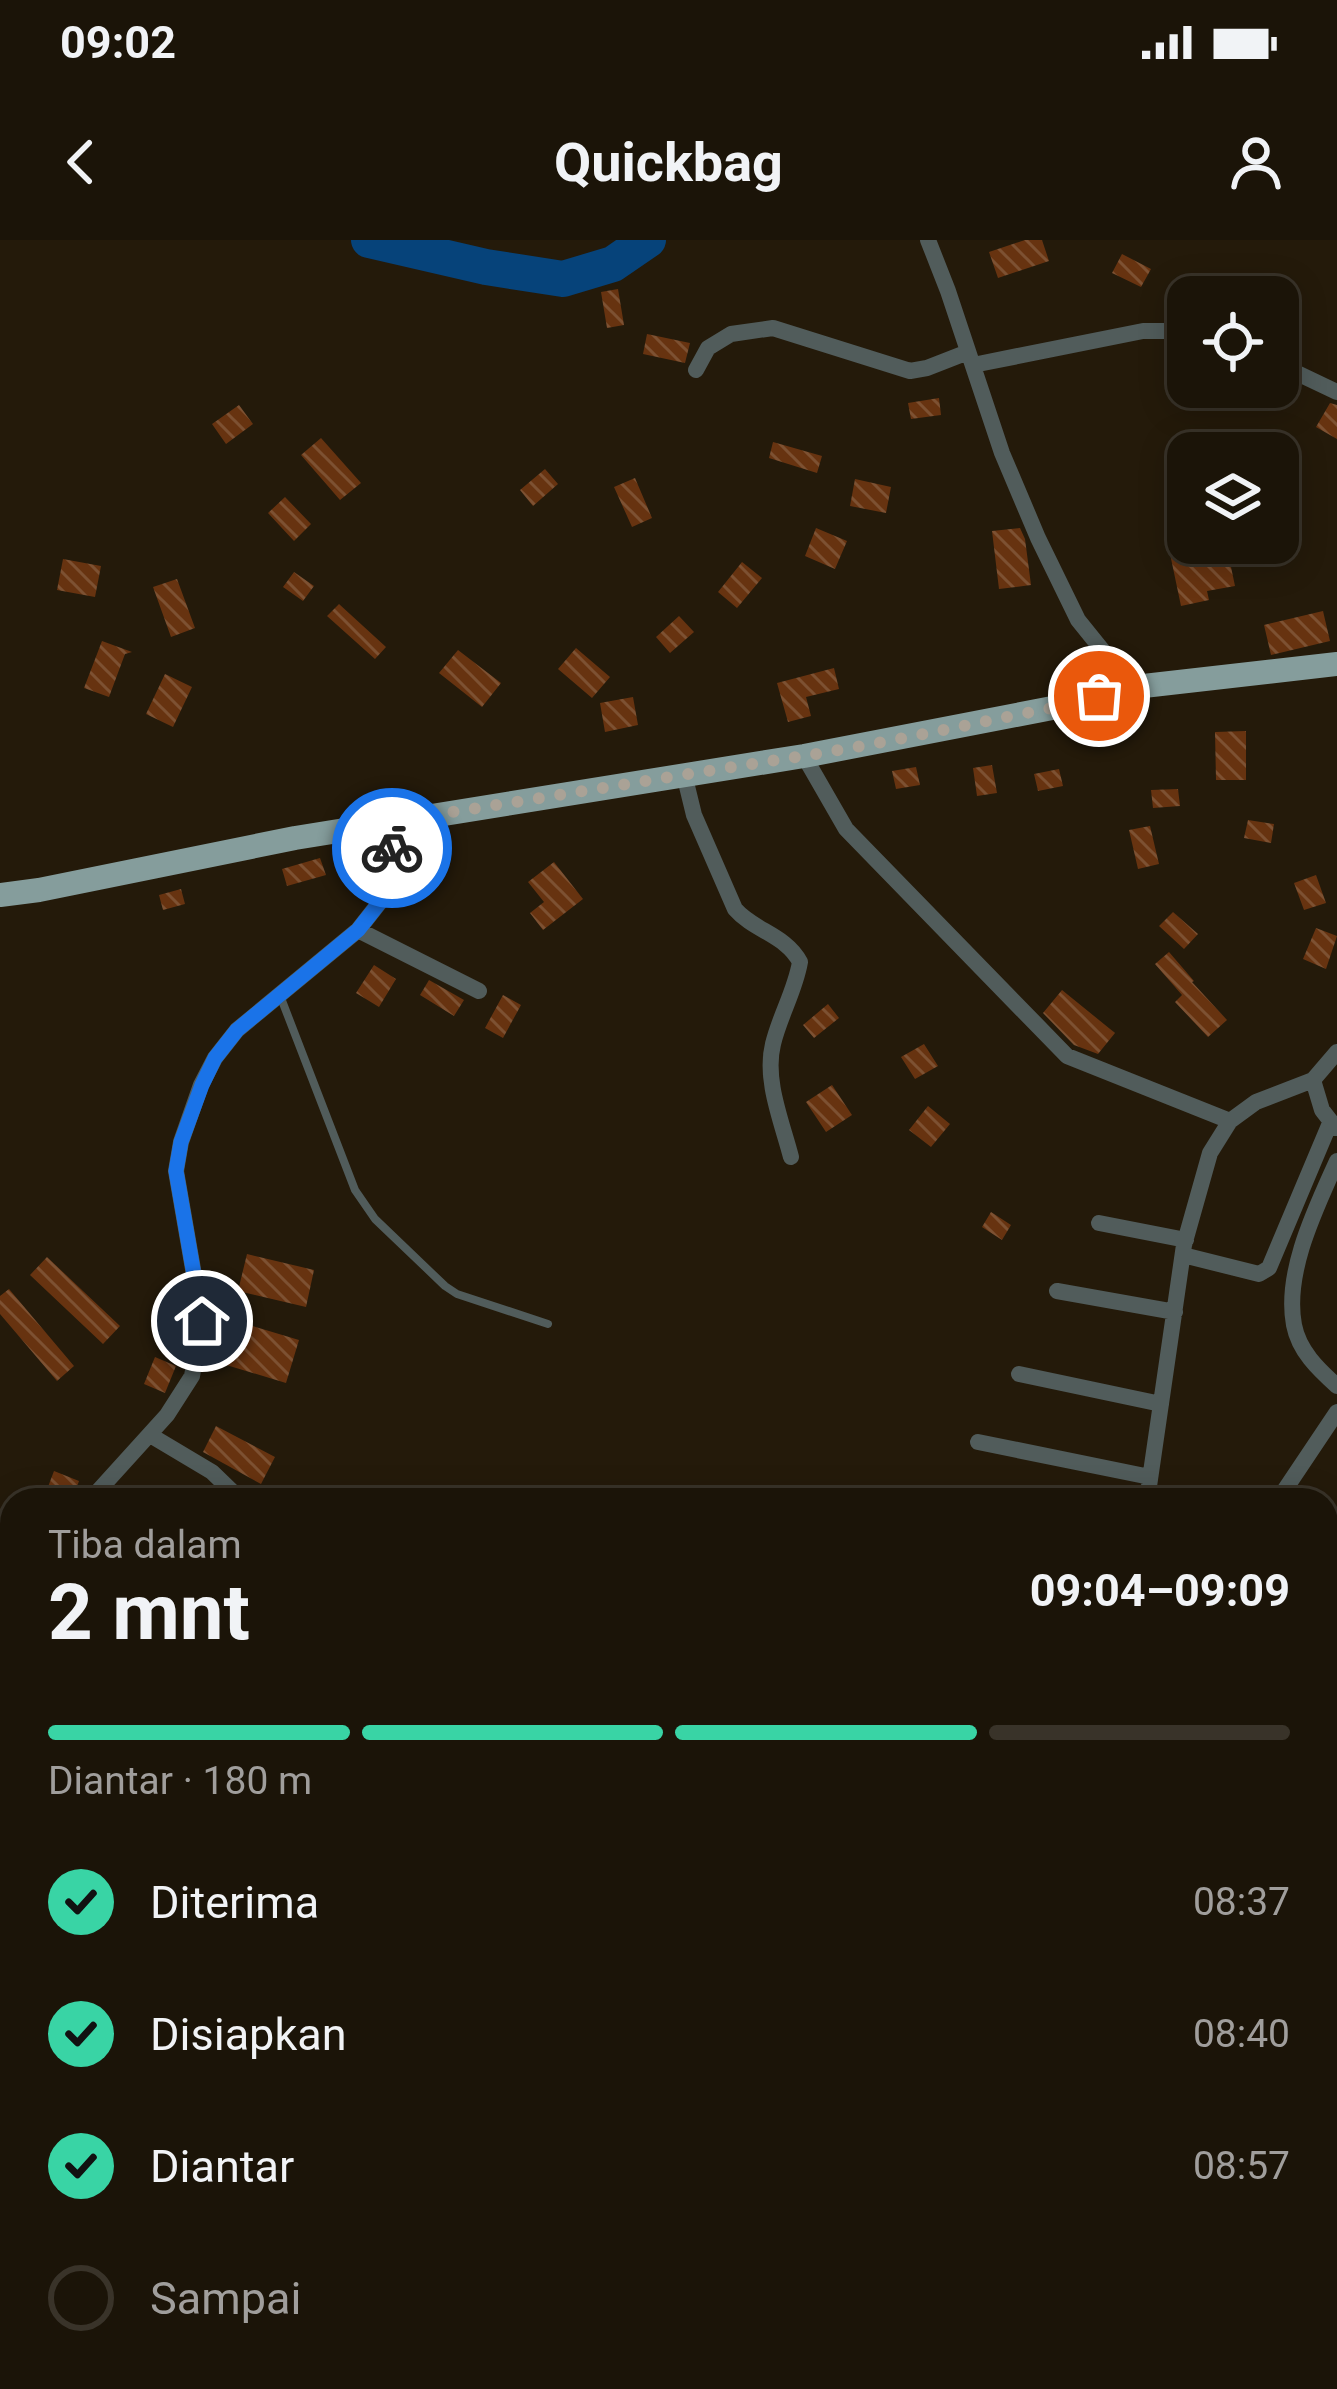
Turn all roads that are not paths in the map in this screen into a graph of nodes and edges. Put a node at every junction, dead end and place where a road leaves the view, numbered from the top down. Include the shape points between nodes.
1 (928, 240) edge
2 (1167, 331) edge
3 (970, 359) junction
4 (697, 370) dead end
5 (1299, 374) edge
6 (1337, 392) edge
7 (1337, 664) edge
8 (1126, 688) junction
9 (805, 756) junction
10 (684, 774) junction
11 (395, 821) junction
12 (0, 895) edge
13 (358, 930) junction
14 (479, 991) dead end
15 (279, 995) junction
16 (1337, 1052) edge
17 (1313, 1080) junction
18 (1230, 1120) junction
19 (1334, 1125) edge
20 (790, 1157) dead end
21 (1337, 1161) edge
22 (1100, 1222) dead end
23 (1184, 1247) junction
24 (1057, 1291) dead end
25 (1174, 1312) junction
26 (548, 1324) dead end
27 (1019, 1373) dead end
28 (1337, 1386) edge
29 (1161, 1404) junction
30 (1337, 1412) edge
31 (150, 1435) junction
32 (978, 1442) dead end
33 (1150, 1477) junction
34 (102, 1488) edge
35 (229, 1488) edge
36 (1149, 1488) edge
37 (1286, 1488) edge

1 - 3 street
2 - 3 street
3 - 4 street via 910,370 773,328 731,334 708,348
3 - 8 street via 1038,538 1078,620
5 - 6 street
7 - 8 main road
8 - 9 main road
9 - 10 main road
9 - 18 street via 846,830 1067,1056
10 - 11 main road
10 - 20 street via 735,909 800,962 770,1060
11 - 12 main road
11 - 13 street via 386,889
13 - 14 street
13 - 15 street
15 - 26 lane via 355,1190 375,1219 457,1294
15 - 31 street via 215,1058 181,1142 176,1171 202,1321 192,1376
16 - 17 street
17 - 18 street
17 - 19 street
18 - 23 street via 1210,1153
19 - 23 street via 1269,1268 1259,1274
21 - 28 street via 1311,1217 1293,1294 1300,1342
22 - 23 street
23 - 25 street
24 - 25 street
25 - 29 street
27 - 29 street
29 - 33 street
30 - 37 street
31 - 34 street
31 - 35 street
32 - 33 street
33 - 36 street

